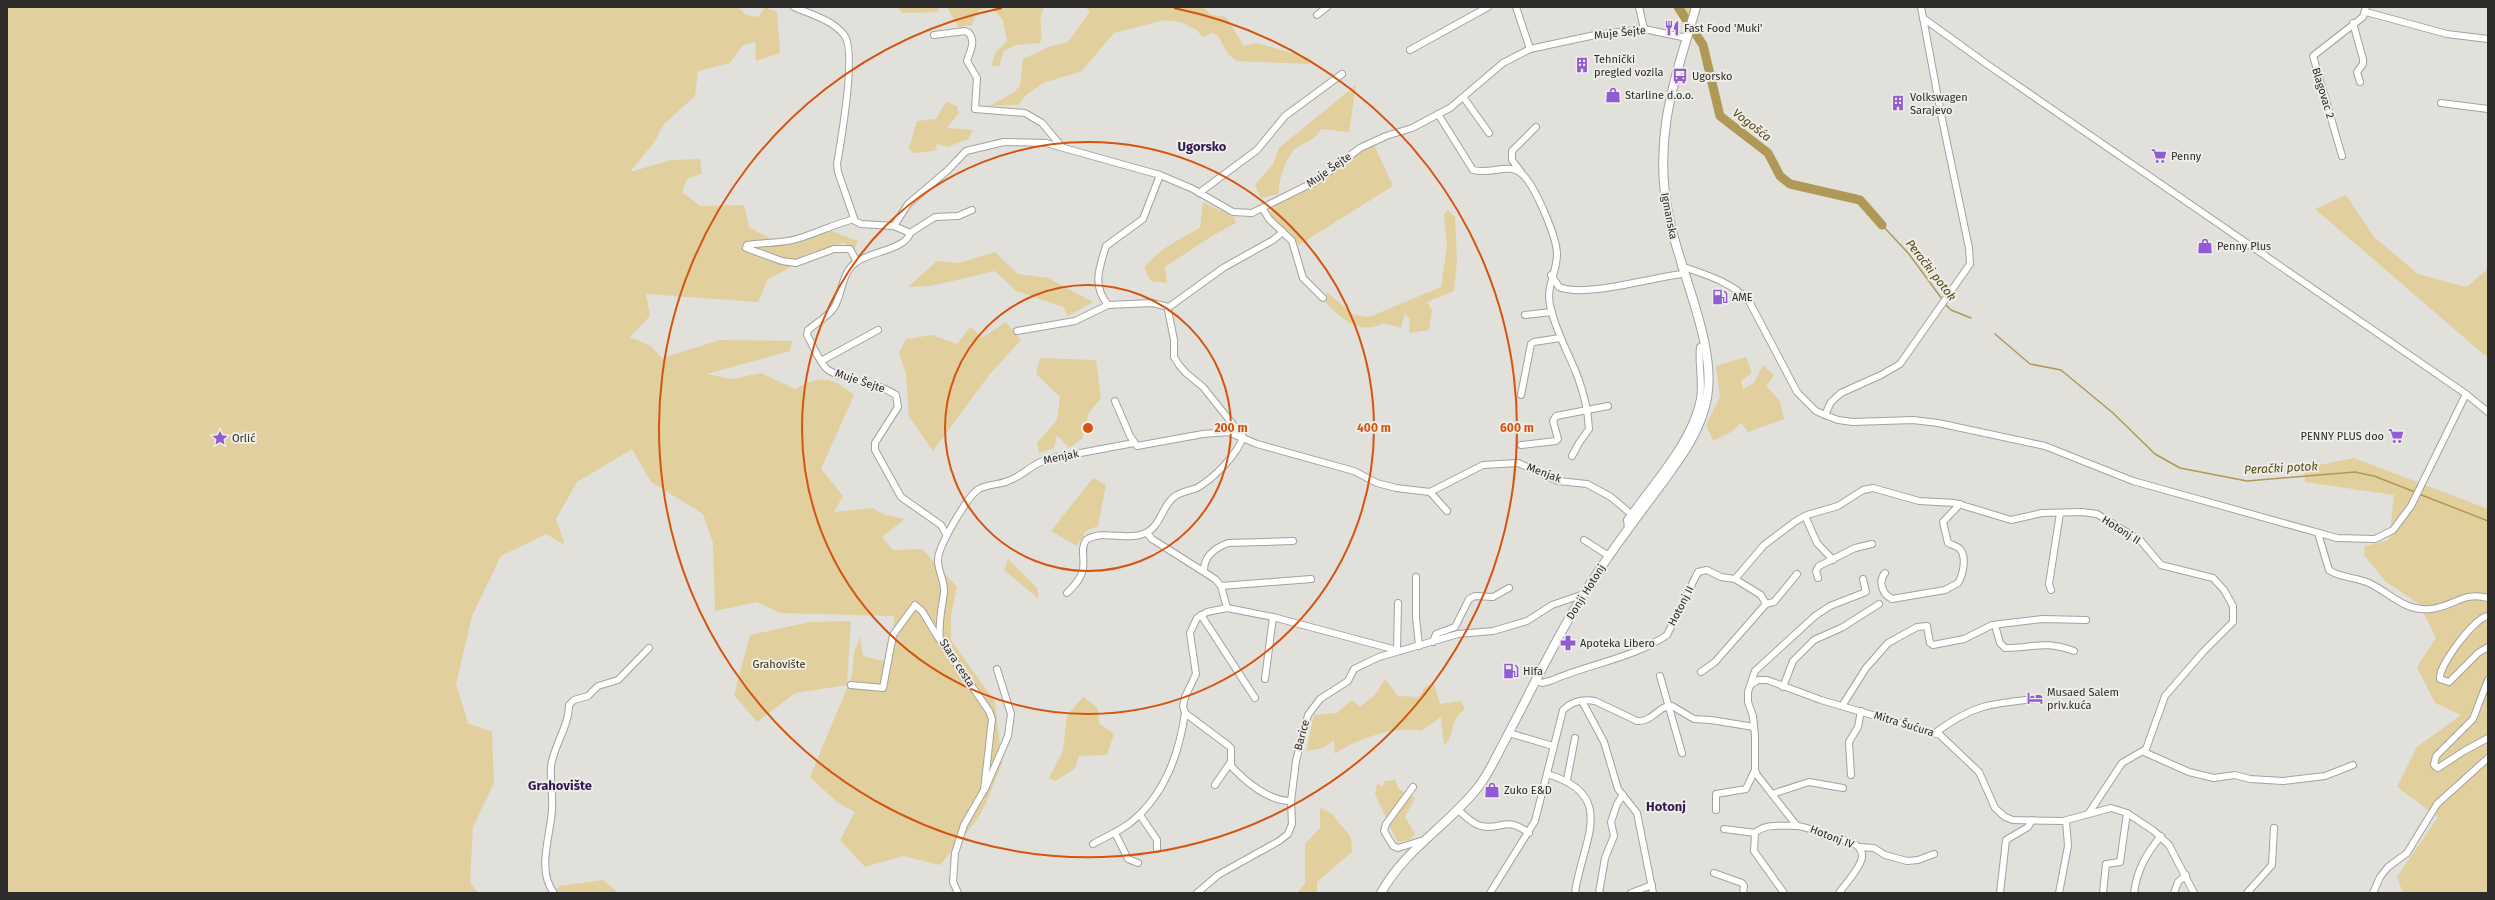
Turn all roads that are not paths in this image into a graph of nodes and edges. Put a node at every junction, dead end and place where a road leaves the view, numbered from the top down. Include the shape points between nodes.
1 (794, 7) edge
2 (1327, 7) edge
3 (1488, 7) edge
4 (1516, 7) edge
5 (1639, 7) edge
6 (1696, 7) edge
7 (1921, 7) edge
8 (2366, 10) edge
9 (1317, 15) dead end
10 (1923, 18) junction
11 (2354, 24) junction
12 (1644, 29) junction
13 (934, 35) dead end
14 (1687, 38) junction
15 (2488, 39) edge
16 (1530, 49) junction
17 (1410, 50) dead end
18 (1342, 74) dead end
19 (2360, 82) dead end
20 (1464, 98) junction
21 (2441, 103) dead end
22 (2488, 110) edge
23 (1438, 114) junction
24 (1536, 126) dead end
25 (1489, 133) dead end
26 (1062, 147) junction
27 (2342, 156) dead end
28 (1521, 174) junction
29 (1160, 175) junction
30 (1199, 193) junction
31 (1263, 209) junction
32 (972, 210) dead end
33 (854, 219) junction
34 (894, 226) junction
35 (1283, 232) junction
36 (910, 233) junction
37 (857, 262) junction
38 (1682, 270) junction
39 (1551, 275) junction
40 (1323, 298) dead end
41 (1108, 305) junction
42 (1169, 307) junction
43 (1552, 312) junction
44 (1525, 315) dead end
45 (878, 330) dead end
46 (1017, 331) dead end
47 (1560, 338) junction
48 (1705, 345) junction
49 (821, 361) junction
50 (2466, 394) junction
51 (1521, 395) dead end
52 (1115, 401) dead end
53 (1608, 406) dead end
54 (1588, 410) junction
55 (2488, 412) edge
56 (1825, 415) junction
57 (1700, 423) joint
58 (1243, 437) junction
59 (1134, 443) junction
60 (1521, 445) dead end
61 (1572, 456) dead end
62 (1430, 492) junction
63 (1960, 504) junction
64 (1447, 510) dead end
65 (2060, 513) junction
66 (1631, 514) junction
67 (1805, 516) junction
68 (1628, 528) junction
69 (1147, 533) junction
70 (2318, 533) junction
71 (946, 534) junction
72 (1584, 540) dead end
73 (1293, 541) dead end
74 (1872, 544) dead end
75 (1608, 556) junction
76 (1833, 560) junction
77 (1204, 570) junction
78 (1885, 573) dead end
79 (1797, 574) dead end
80 (1416, 577) dead end
81 (1818, 578) dead end
82 (1311, 579) dead end
83 (1735, 579) junction
84 (1863, 579) dead end
85 (1221, 586) junction
86 (1509, 588) dead end
87 (2051, 590) dead end
88 (1067, 593) dead end
89 (1584, 594) junction
90 (2488, 598) edge
91 (1398, 603) dead end
92 (1766, 604) junction
93 (1879, 604) dead end
94 (1227, 608) junction
95 (1201, 615) junction
96 (2488, 616) edge
97 (1274, 617) junction
98 (2086, 620) dead end
99 (1995, 625) junction
100 (940, 640) junction
101 (1433, 642) junction
102 (1419, 646) junction
103 (2488, 647) edge
104 (649, 648) dead end
105 (1399, 650) junction
106 (2074, 651) dead end
107 (997, 668) dead end
108 (1701, 672) dead end
109 (1660, 676) dead end
110 (1265, 679) dead end
111 (1536, 680) junction
112 (2488, 680) edge
113 (1752, 684) junction
114 (851, 685) dead end
115 (1783, 687) junction
116 (1255, 698) dead end
117 (2036, 699) dead end
118 (1582, 701) junction
119 (1668, 706) junction
120 (1842, 706) junction
121 (1861, 711) junction
122 (1185, 713) junction
123 (1754, 727) junction
124 (1509, 732) junction
125 (1935, 733) junction
126 (1575, 738) dead end
127 (2488, 738) edge
128 (1553, 746) junction
129 (2144, 752) junction
130 (1682, 753) dead end
131 (2488, 758) edge
132 (1230, 763) junction
133 (2353, 765) dead end
134 (1755, 770) junction
135 (1547, 774) junction
136 (1851, 775) dead end
137 (1567, 780) junction
138 (1215, 785) dead end
139 (1413, 787) dead end
140 (1843, 788) dead end
141 (984, 790) junction
142 (1772, 794) junction
143 (1622, 795) junction
144 (1291, 801) junction
145 (1457, 810) junction
146 (1716, 810) dead end
147 (2127, 812) junction
148 (2089, 813) junction
149 (1140, 815) junction
150 (2032, 820) junction
151 (2066, 821) junction
152 (1797, 826) junction
153 (2274, 828) dead end
154 (1724, 829) dead end
155 (1115, 833) junction
156 (1530, 833) junction
157 (1755, 833) junction
158 (2161, 836) junction
159 (1424, 840) junction
160 (1093, 844) dead end
161 (1859, 847) junction
162 (1157, 849) dead end
163 (1934, 854) dead end
164 (1138, 863) dead end
165 (1714, 873) dead end
166 (2186, 875) junction
167 (1652, 886) junction
168 (554, 893) edge
169 (958, 893) edge
170 (1197, 893) edge
171 (1382, 893) edge
172 (1490, 893) edge
173 (1575, 893) edge
174 (1599, 893) edge
175 (1631, 893) edge
176 (1653, 893) edge
177 (1743, 893) edge
178 (1784, 893) edge
179 (1839, 893) edge
180 (2000, 893) edge
181 (2059, 893) edge
182 (2104, 893) edge
183 (2134, 893) edge
184 (2174, 893) edge
185 (2194, 893) edge
186 (2247, 893) edge
187 (2373, 893) edge

1 - 33 street via 836,26 846,36 849,46 846,104 837,164
2 - 9 street
3 - 17 street
4 - 16 street
5 - 12 street
6 - 14 main road, Igmanska
7 - 10 street
8 - 11 street, Blagovac 2
8 - 15 street via 2447,34
10 - 50 street
10 - 56 street via 1970,255 1967,270 1900,364 1841,393 1831,402
11 - 19 street via 2363,62 2357,72
11 - 27 street, Blagovac 2 via 2313,56
12 - 14 street, Muje Šejte
12 - 16 street, Muje Šejte via 1595,35
13 - 26 street via 965,31 973,37 967,61 976,78 975,109 1025,113 1042,123
14 - 38 main road, Igmanska via 1667,109 1662,159 1667,208
16 - 20 street, Muje Šejte via 1503,63
18 - 30 street via 1285,116 1257,150
20 - 23 street, Muje Šejte
20 - 25 street
21 - 22 street
23 - 28 street via 1474,170 1484,173 1510,168
23 - 31 street, Muje Šejte via 1412,128 1360,148 1318,180
24 - 28 street via 1510,155
26 - 29 street, Muje Šejte
26 - 34 street, Muje Šejte via 1046,143 1004,142 966,151 908,204
28 - 39 street via 1534,191 1556,244 1556,262
29 - 30 street, Muje Šejte
29 - 41 street via 1148,212 1143,219 1106,246 1097,288
30 - 31 street, Muje Šejte via 1233,212 1246,214
31 - 35 street
32 - 36 street, Muje Šejte via 958,216 935,217
33 - 34 street via 861,224
33 - 37 street via 800,238 772,244 747,245 746,248 775,259 796,263 846,247 850,249
34 - 36 street
35 - 40 street via 1292,241 1303,278
35 - 42 street via 1210,276
36 - 37 street, Muje Šejte via 904,244 878,251
37 - 49 street, Muje Šejte via 843,278 836,306 807,332
38 - 39 street via 1633,284 1578,289 1558,287
38 - 48 main road, Igmanska
38 - 56 street via 1727,282 1738,290 1757,315 1797,392 1816,411
39 - 43 street via 1549,296
41 - 42 street via 1152,303
41 - 46 street via 1075,321
42 - 58 street, Menjak via 1174,356 1179,365 1203,387
43 - 44 street
43 - 47 street
45 - 49 street, Muje Šejte
47 - 51 street via 1531,344
47 - 54 street via 1578,376
48 - 57 main road, Igmanska via 1709,386
48 - 66 street via 1700,347 1702,385 1692,424
49 - 71 street, Muje Šejte via 828,370 863,383 886,388 896,394 898,407 875,443 875,450 902,497 940,525
50 - 55 street
50 - 70 street via 2410,506 2393,530 2375,539 2337,538
52 - 59 street
53 - 54 street
54 - 60 street via 1553,418 1558,439 1556,441
54 - 61 street via 1590,429 1578,443
56 - 70 street via 1853,422 1913,420 1938,423 2040,445 2133,481
57 - 68 main road, Donji Hotonj via 1673,468
58 - 59 street, Menjak via 1228,432 1167,440 1141,447
58 - 62 street, Menjak via 1257,444 1354,471 1377,483
58 - 69 street via 1238,450 1211,478 1173,498 1159,522
59 - 71 street, Menjak via 1034,463 1008,482 996,483 978,490
62 - 64 street
62 - 66 street, Menjak via 1483,465 1518,463 1558,481 1587,484 1611,497
63 - 65 street, Hotonj II via 2012,520 2029,515
63 - 67 street, Hotonj II via 1919,501 1872,488 1863,490 1838,506
63 - 78 street via 1942,526 1948,543 1960,550 1964,558 1958,583 1945,590 1892,599 1882,588 1881,578
65 - 87 street
65 - 129 street, Hotonj II via 2097,514 2141,541 2161,565 2213,578 2233,606 2234,617 2229,627 2204,650 2165,696
66 - 68 street via 1627,520
67 - 76 street via 1817,543
67 - 83 street, Hotonj II via 1764,545
68 - 75 main road, Donji Hotonj
69 - 77 street via 1152,539
69 - 88 street via 1137,536 1097,535 1086,540 1082,550 1083,570 1078,582
70 - 90 street via 2329,570 2369,583 2409,607 2425,610 2438,608 2469,595
71 - 100 street, Stara cesta via 938,560 944,590 939,626
72 - 75 street
73 - 77 street via 1228,543 1208,556 1204,562
74 - 76 street via 1855,548
75 - 89 main road, Donji Hotonj
76 - 81 street via 1816,571
77 - 85 street
79 - 92 street via 1774,602
80 - 102 street
82 - 85 street
83 - 92 street, Hotonj II via 1761,595
83 - 111 street, Hotonj II via 1721,577 1707,570 1698,572 1667,635 1609,662 1542,683
84 - 113 street via 1866,592 1830,606 1815,616 1760,665 1755,671
85 - 94 street
86 - 101 street, Barice via 1494,598 1475,596 1469,599 1455,626 1436,634
89 - 101 street, Barice via 1552,605 1526,621 1493,631 1458,634
89 - 111 main road, Donji Hotonj
91 - 105 street
92 - 108 street via 1715,662
93 - 115 street via 1843,627 1814,640 1793,661
94 - 95 street
94 - 97 street
95 - 116 street
95 - 122 street via 1192,625 1190,633 1196,674 1185,697
96 - 103 street via 2478,619 2469,630 2442,668 2440,679 2449,682 2478,653
97 - 105 street
97 - 110 street
98 - 99 street via 2042,619
99 - 106 street via 2000,643 2005,648 2039,644
99 - 120 street via 1984,627 1964,639 1938,645 1930,643 1925,625 1900,635 1888,642 1866,668
100 - 114 street via 922,611 915,605 893,635 882,688
100 - 141 street, Stara cesta via 992,719
101 - 102 street, Barice
102 - 105 street, Barice
104 - 168 street via 618,680 598,686 588,696 574,700 569,705 569,715 551,766 552,810 546,860 548,883
105 - 144 street, Barice via 1354,669 1348,681 1320,699 1312,708 1296,760
107 - 141 street, Stara cesta via 1011,714 1008,736
109 - 119 street
111 - 124 main road, Donji Hotonj
112 - 127 street via 2473,719 2436,756 2434,765 2438,768 2443,767 2464,750
113 - 115 street, Mitra Šućura via 1763,680
113 - 123 street via 1748,692 1748,702
115 - 120 street, Mitra Šućura
117 - 125 street via 1996,702 1981,706
118 - 119 street via 1595,701 1637,721 1645,721
118 - 128 street via 1570,704 1563,710
118 - 143 street via 1601,736 1614,779
119 - 123 street via 1694,719
119 - 130 street
120 - 121 street, Mitra Šućura
121 - 125 street, Mitra Šućura
121 - 136 street via 1858,727 1849,742
122 - 132 street via 1231,748
122 - 149 street via 1176,757 1159,793
123 - 134 street
124 - 128 street
124 - 145 main road, Donji Hotonj via 1479,786
125 - 150 street, Mitra Šućura via 1948,740 1980,772 1999,812 2013,820
126 - 137 street
128 - 135 street
129 - 133 street via 2189,772 2214,778 2235,775 2250,779 2283,781 2325,776
129 - 148 street via 2135,754 2122,763
131 - 187 street via 2436,804 2407,853 2388,867
132 - 138 street
132 - 144 street via 1244,780 1284,801
134 - 142 street, Hotonj IV
134 - 146 street via 1746,789 1716,794
135 - 137 street
135 - 156 street
137 - 173 street via 1585,798 1592,818
139 - 159 street, Donji Hotonj via 1386,824 1384,831 1393,846 1398,848
140 - 142 street via 1803,783
141 - 169 street, Stara cesta via 964,824 954,853 953,882
142 - 152 street, Hotonj IV
143 - 167 street via 1637,813
143 - 174 street via 1611,822 1614,836 1605,858
144 - 170 street, Barice via 1292,824 1288,834 1218,875
145 - 156 street via 1478,826 1490,827 1506,823 1521,827
145 - 159 main road, Donji Hotonj
147 - 148 street, Mitra Šućura via 2111,808
147 - 158 street, Mitra Šućura
147 - 182 street via 2120,862 2106,864
148 - 151 street, Mitra Šućura
149 - 155 street
149 - 162 street via 1157,840
150 - 151 street, Mitra Šućura
150 - 180 street via 2028,827 2006,840
151 - 181 street via 2068,846
152 - 157 street, Hotonj IV via 1768,827
152 - 161 street, Hotonj IV via 1811,828
153 - 186 street via 2272,865
154 - 157 street, Hotonj IV
155 - 160 street
155 - 164 street via 1128,859
156 - 172 street
157 - 178 street via 1754,851
158 - 166 street, Mitra Šućura
158 - 183 street via 2139,868
159 - 171 main road, Donji Hotonj via 1396,870
161 - 163 street via 1874,848 1885,855 1907,861
161 - 179 street, Hotonj IV via 1863,852 1863,860
165 - 177 street via 1742,883
166 - 184 street via 2178,882
166 - 185 street, Mitra Šućura
167 - 175 street
167 - 176 street

